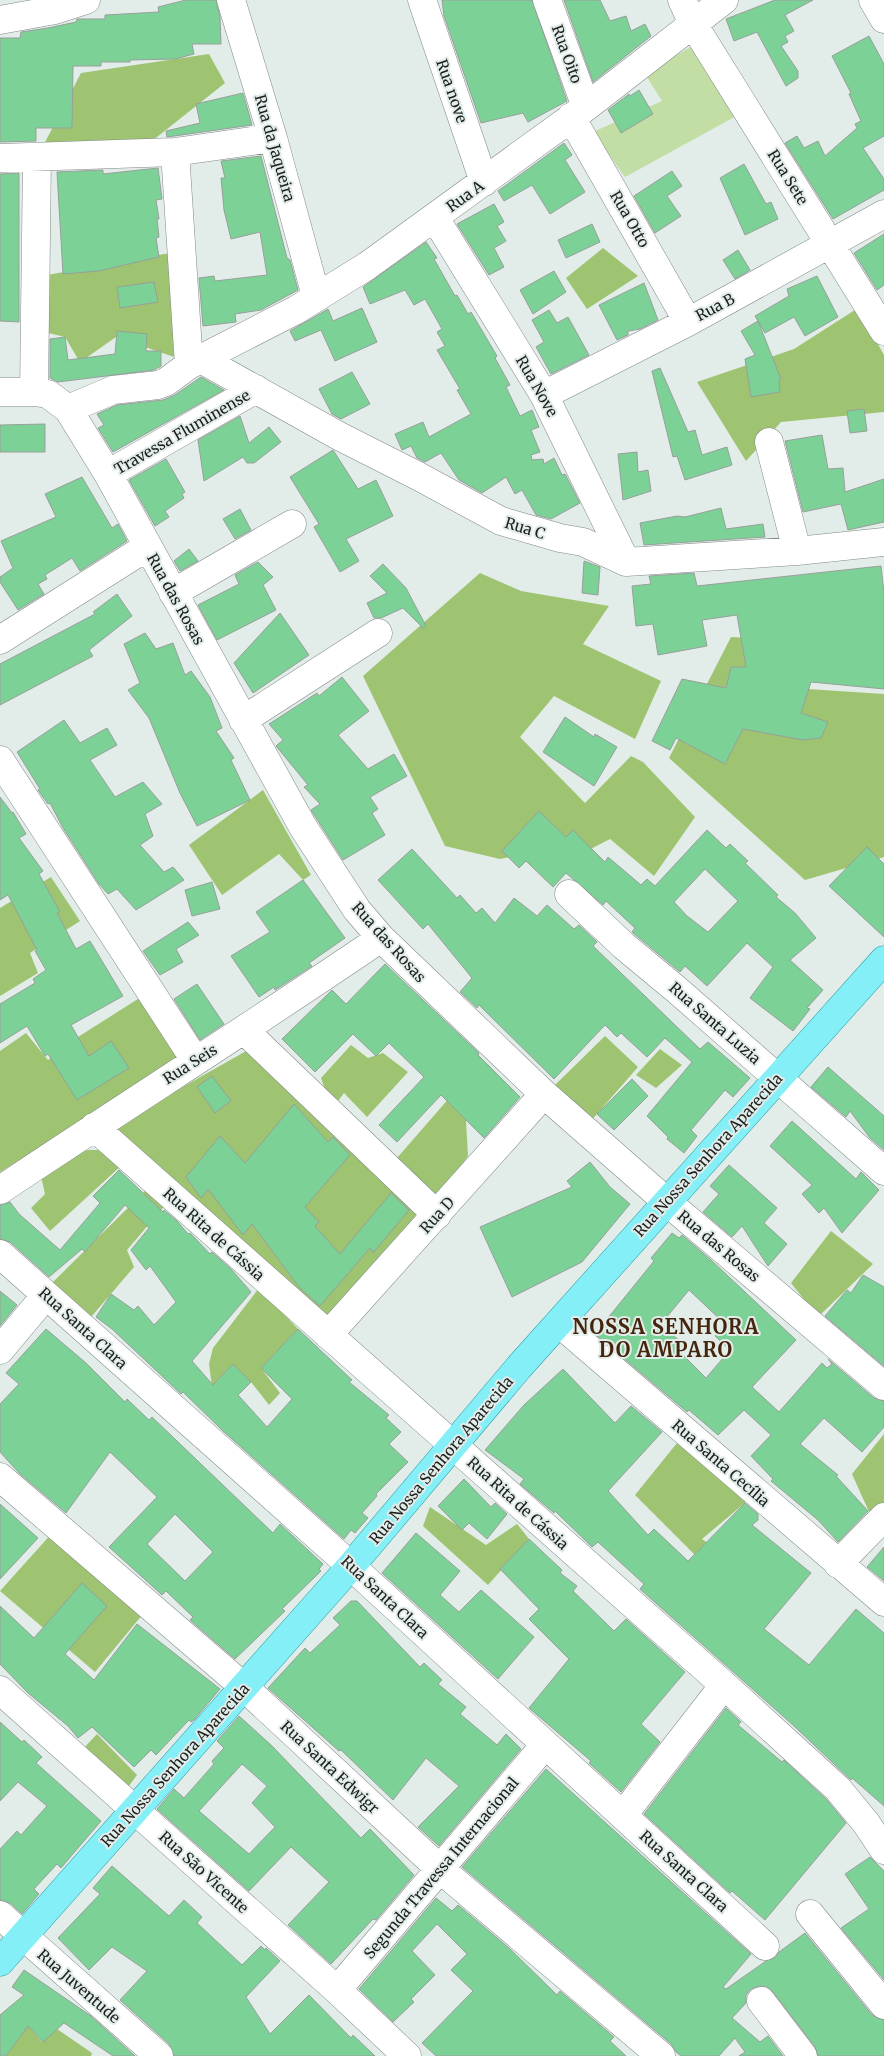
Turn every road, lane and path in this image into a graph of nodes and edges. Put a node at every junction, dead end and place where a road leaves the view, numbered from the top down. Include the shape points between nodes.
1 (86, 0) edge
2 (231, 0) edge
3 (422, 0) edge
4 (546, 0) edge
5 (724, 0) edge
6 (873, 0) edge
7 (54, 5) edge
8 (687, 12) edge
9 (884, 19) edge
10 (0, 20) edge
11 (579, 112) junction
12 (273, 138) junction
13 (175, 152) junction
14 (0, 158) edge
15 (37, 158) junction
16 (484, 182) junction
17 (884, 214) edge
18 (435, 218) junction
19 (830, 245) junction
20 (316, 296) junction
21 (879, 320) edge
22 (688, 322) junction
23 (195, 362) junction
24 (256, 389) junction
25 (0, 392) edge
26 (34, 392) junction
27 (544, 396) junction
28 (68, 409) junction
29 (769, 442) dead end
30 (108, 474) junction
31 (292, 524) dead end
32 (884, 542) edge
33 (147, 547) junction
34 (797, 551) junction
35 (626, 562) junction
36 (173, 594) junction
37 (378, 634) dead end
38 (0, 640) edge
39 (242, 720) junction
40 (0, 760) edge
41 (569, 894) dead end
42 (381, 938) junction
43 (884, 959) edge
44 (245, 1031) junction
45 (195, 1060) junction
46 (776, 1078) junction
47 (544, 1094) junction
48 (94, 1127) junction
49 (884, 1172) edge
50 (0, 1190) edge
51 (666, 1201) junction
52 (437, 1215) junction
53 (0, 1254) edge
54 (46, 1295) junction
55 (560, 1324) junction
56 (328, 1335) junction
57 (0, 1350) edge
58 (884, 1386) edge
59 (453, 1445) junction
60 (0, 1477) edge
61 (884, 1518) edge
62 (838, 1564) junction
63 (351, 1566) junction
64 (884, 1602) edge
65 (724, 1686) junction
66 (244, 1687) junction
67 (0, 1690) edge
68 (545, 1745) junction
69 (134, 1809) junction
70 (622, 1815) junction
71 (884, 1850) edge
72 (440, 1869) junction
73 (810, 1914) dead end
74 (0, 1915) edge
75 (23, 1937) junction
76 (765, 1946) dead end
77 (0, 1962) edge
78 (336, 1990) junction
79 (761, 2001) dead end
80 (884, 2005) edge
81 (399, 2054) edge
82 (159, 2056) edge
83 (661, 2056) edge
84 (803, 2056) edge

1 - 7 street
2 - 12 street, Rua da Jaqueira
3 - 16 street, Rua nove
4 - 11 street, Rua Oito
5 - 8 street, Rua A
6 - 9 street
7 - 10 street
8 - 11 street, Rua A
8 - 19 street, Rua Sete
11 - 16 street, Rua A
11 - 22 street, Rua Otto
12 - 13 street
12 - 20 street, Rua da Jaqueira
13 - 15 street
13 - 23 street
14 - 15 street
15 - 26 street
16 - 18 street, Rua A
17 - 19 street, Rua B
18 - 20 street, Rua A via 367,266
18 - 27 street, Rua Nove
19 - 21 street, Rua Sete
19 - 22 street, Rua B
20 - 23 street, Rua A via 296,310
22 - 27 street, Rua B
23 - 24 street, Rua C
23 - 28 street, Rua A via 158,385 113,390
24 - 30 street, Travessa Fluminense
24 - 35 street, Rua C via 501,521 582,542
25 - 26 street, Rua das Rosas
26 - 28 street, Rua das Rosas via 48,394
27 - 35 street, Rua Nove
28 - 30 street, Rua das Rosas
29 - 34 street
30 - 33 street, Rua das Rosas
31 - 36 street
32 - 34 street, Rua C
33 - 36 street, Rua das Rosas
33 - 38 street
34 - 35 street, Rua C
36 - 39 street, Rua das Rosas
37 - 39 street
39 - 42 street, Rua das Rosas via 303,827 357,910
40 - 45 street
41 - 46 street, Rua Santa Luzia
42 - 44 street, Rua Seis
42 - 47 street, Rua das Rosas
43 - 46 main road, Rua Nossa Senhora Aparecida
44 - 45 street, Rua Seis
44 - 52 street
45 - 48 street, Rua Seis
46 - 49 street, Rua Santa Luzia
46 - 51 main road, Rua Nossa Senhora Aparecida
47 - 51 street, Rua das Rosas
47 - 52 street, Rua D
48 - 50 street, Rua Seis
48 - 56 street, Rua Rita de Cássia
51 - 55 main road, Rua Nossa Senhora Aparecida
51 - 58 street, Rua das Rosas
52 - 56 street, Rua D
53 - 54 street, Rua Santa Clara
54 - 57 street
54 - 63 street, Rua Santa Clara
55 - 59 main road, Rua Nossa Senhora Aparecida via 518,1367
55 - 62 street, Rua Santa Cecília
56 - 59 street, Rua Rita de Cássia
59 - 63 main road, Rua Nossa Senhora Aparecida
59 - 65 street, Rua Rita de Cássia
60 - 66 street, Rua Santa Edwigr
61 - 62 street
62 - 64 street, Rua Santa Cecília
63 - 66 main road, Rua Nossa Senhora Aparecida
63 - 68 street, Rua Santa Clara
65 - 70 street
65 - 71 street, Rua Rita de Cássia via 838,1790
66 - 69 main road, Rua Nossa Senhora Aparecida
66 - 72 street, Rua Santa Edwigr
67 - 69 street, Rua São Vicente
68 - 70 street, Rua Santa Clara
68 - 72 street, Segunda Travessa Internacional
69 - 75 main road, Rua Nossa Senhora Aparecida
69 - 78 street, Rua São Vicente
70 - 76 street, Rua Santa Clara
72 - 78 street, Segunda Travessa Internacional
72 - 83 street, Rua Santa Edwigr
73 - 80 street
74 - 75 street, Rua Juventude
75 - 77 main road, Rua Nossa Senhora Aparecida
75 - 82 street, Rua Juventude
78 - 81 street, Rua São Vicente
79 - 84 street

